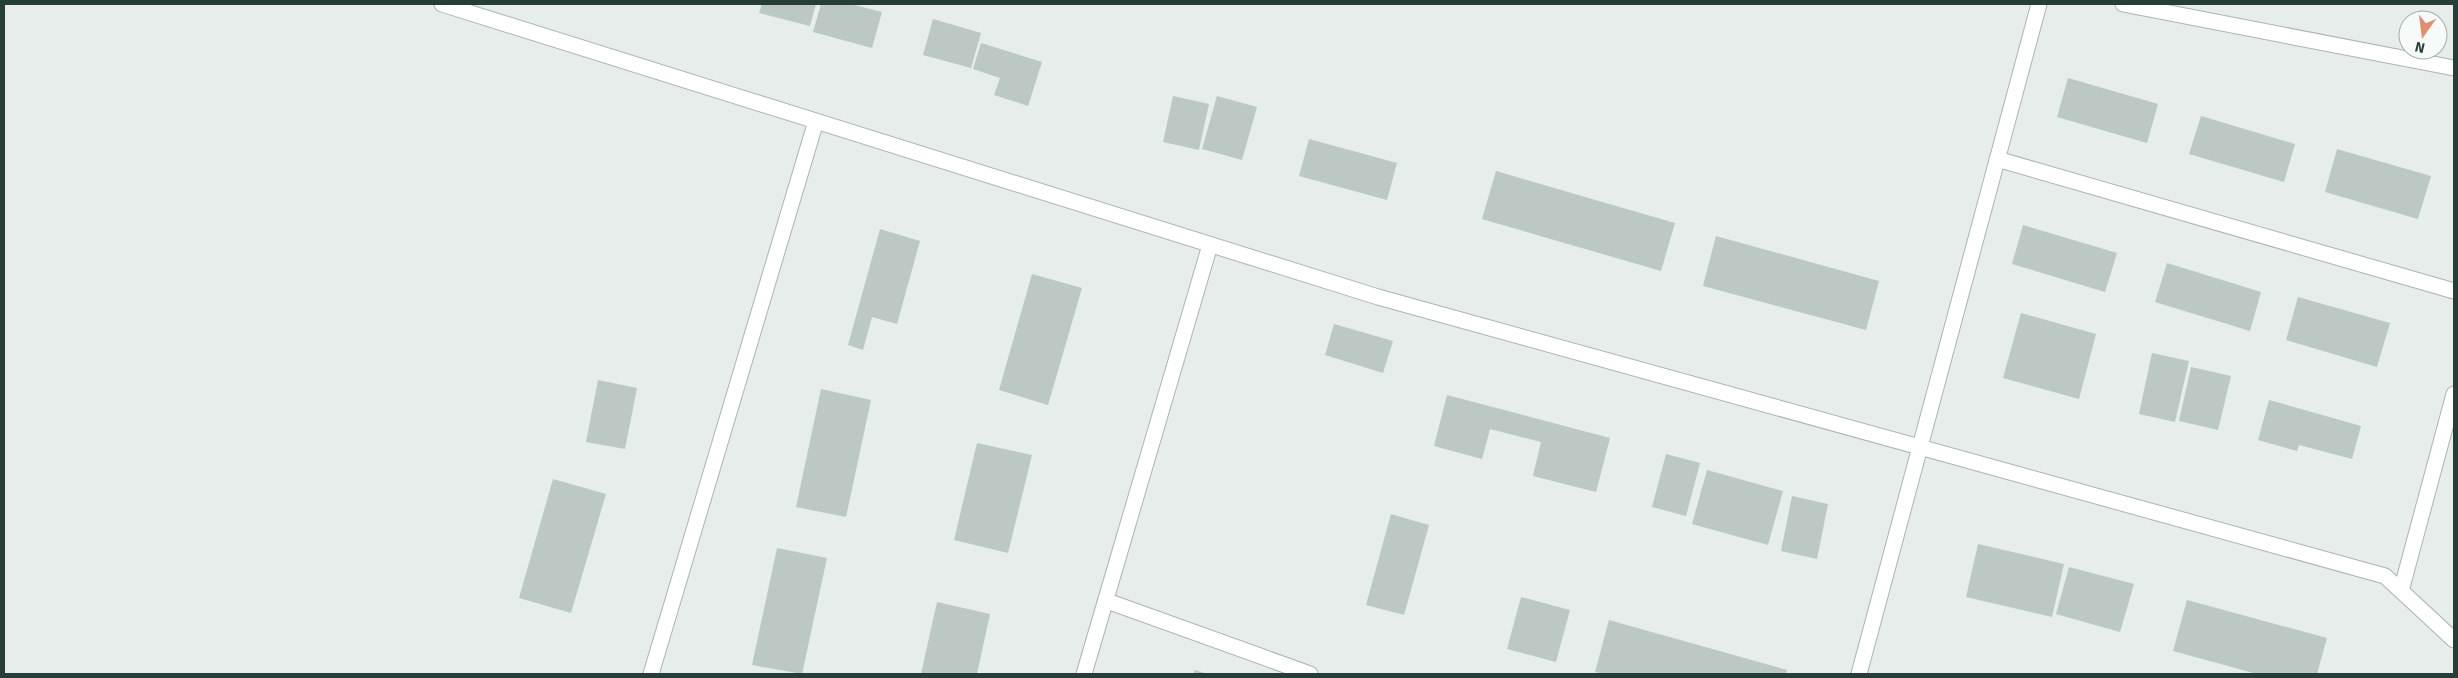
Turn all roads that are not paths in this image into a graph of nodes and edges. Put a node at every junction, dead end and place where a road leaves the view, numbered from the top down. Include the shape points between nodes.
1 (442, 4) edge
2 (2039, 4) edge
3 (2123, 4) edge
4 (2454, 68) edge
5 (816, 121) junction
6 (1997, 159) junction
7 (1210, 245) junction
8 (2454, 291) edge
9 (2454, 394) edge
10 (1921, 447) junction
11 (2401, 591) junction
12 (1106, 601) junction
13 (2454, 640) edge
14 (651, 674) edge
15 (1084, 674) edge
16 (1310, 674) edge
17 (1859, 674) edge

1 - 5 lane
2 - 6 lane
3 - 4 lane
5 - 7 lane
5 - 14 lane
6 - 8 lane
6 - 10 lane
7 - 10 lane via 1378,297
7 - 12 lane
9 - 11 lane
10 - 11 lane via 2385,576
10 - 17 lane
11 - 13 lane
12 - 15 lane
12 - 16 lane

